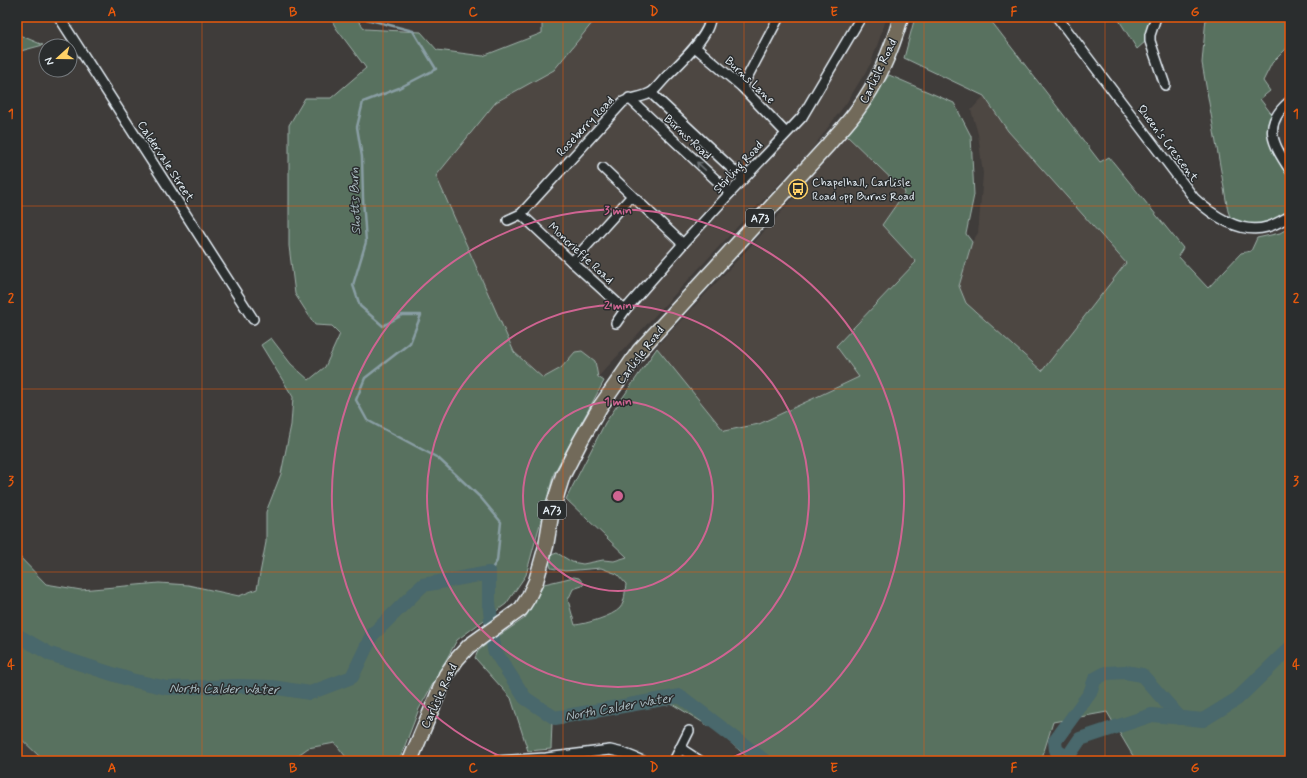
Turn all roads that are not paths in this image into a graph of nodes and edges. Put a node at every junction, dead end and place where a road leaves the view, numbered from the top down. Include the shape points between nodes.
1 (59, 17) edge
2 (710, 17) edge
3 (779, 17) edge
4 (861, 17) edge
5 (901, 17) edge
6 (1057, 17) edge
7 (1156, 17) edge
8 (695, 47) junction
9 (1165, 85) dead end
10 (742, 87) junction
11 (651, 93) junction
12 (629, 98) junction
13 (1290, 101) edge
14 (786, 133) junction
15 (603, 168) dead end
16 (1290, 170) edge
17 (744, 178) junction
18 (730, 193) junction
19 (632, 196) junction
20 (521, 214) junction
21 (1290, 216) edge
22 (508, 220) dead end
23 (683, 244) junction
24 (572, 262) junction
25 (625, 310) junction
26 (253, 319) dead end
27 (616, 323) dead end
28 (689, 731) dead end
29 (680, 748) junction
30 (410, 761) edge
31 (496, 761) edge
32 (643, 761) edge
33 (674, 761) edge
34 (700, 761) edge

1 - 26 street, Caldervale Street
2 - 8 street via 710,23
3 - 10 street
4 - 14 street, Stirling Road via 802,117
5 - 30 main road, Carlisle Road / A73 via 884,64 858,109 639,351 600,407 563,476 552,510 546,546 536,581 528,598 521,609 468,646 456,659 446,675
6 - 21 street, Queen's Crescent via 1194,198 1207,210 1234,225 1255,229 1267,227
7 - 9 street via 1150,42
8 - 10 street, Burns Lane
8 - 11 street
10 - 14 street, Burns Lane
11 - 12 street, Roseberry Road
11 - 17 street, Burns Road
18 -> 12 street, Burns Road
12 - 20 street, Roseberry Road
13 - 16 street via 1277,116 1273,133 1277,150
14 - 17 street, Stirling Road
15 - 19 street
17 - 18 street, Stirling Road
18 - 23 street, Stirling Road
19 - 23 street
19 - 24 street
20 - 22 street, Roseberry Road
20 - 24 street, Moncrieffe Road
23 - 25 street, Stirling Road
24 - 25 street, Moncrieffe Road
25 - 27 street, Stirling Road
28 - 29 street
29 - 33 street
29 - 34 street
31 - 32 street via 610,750

